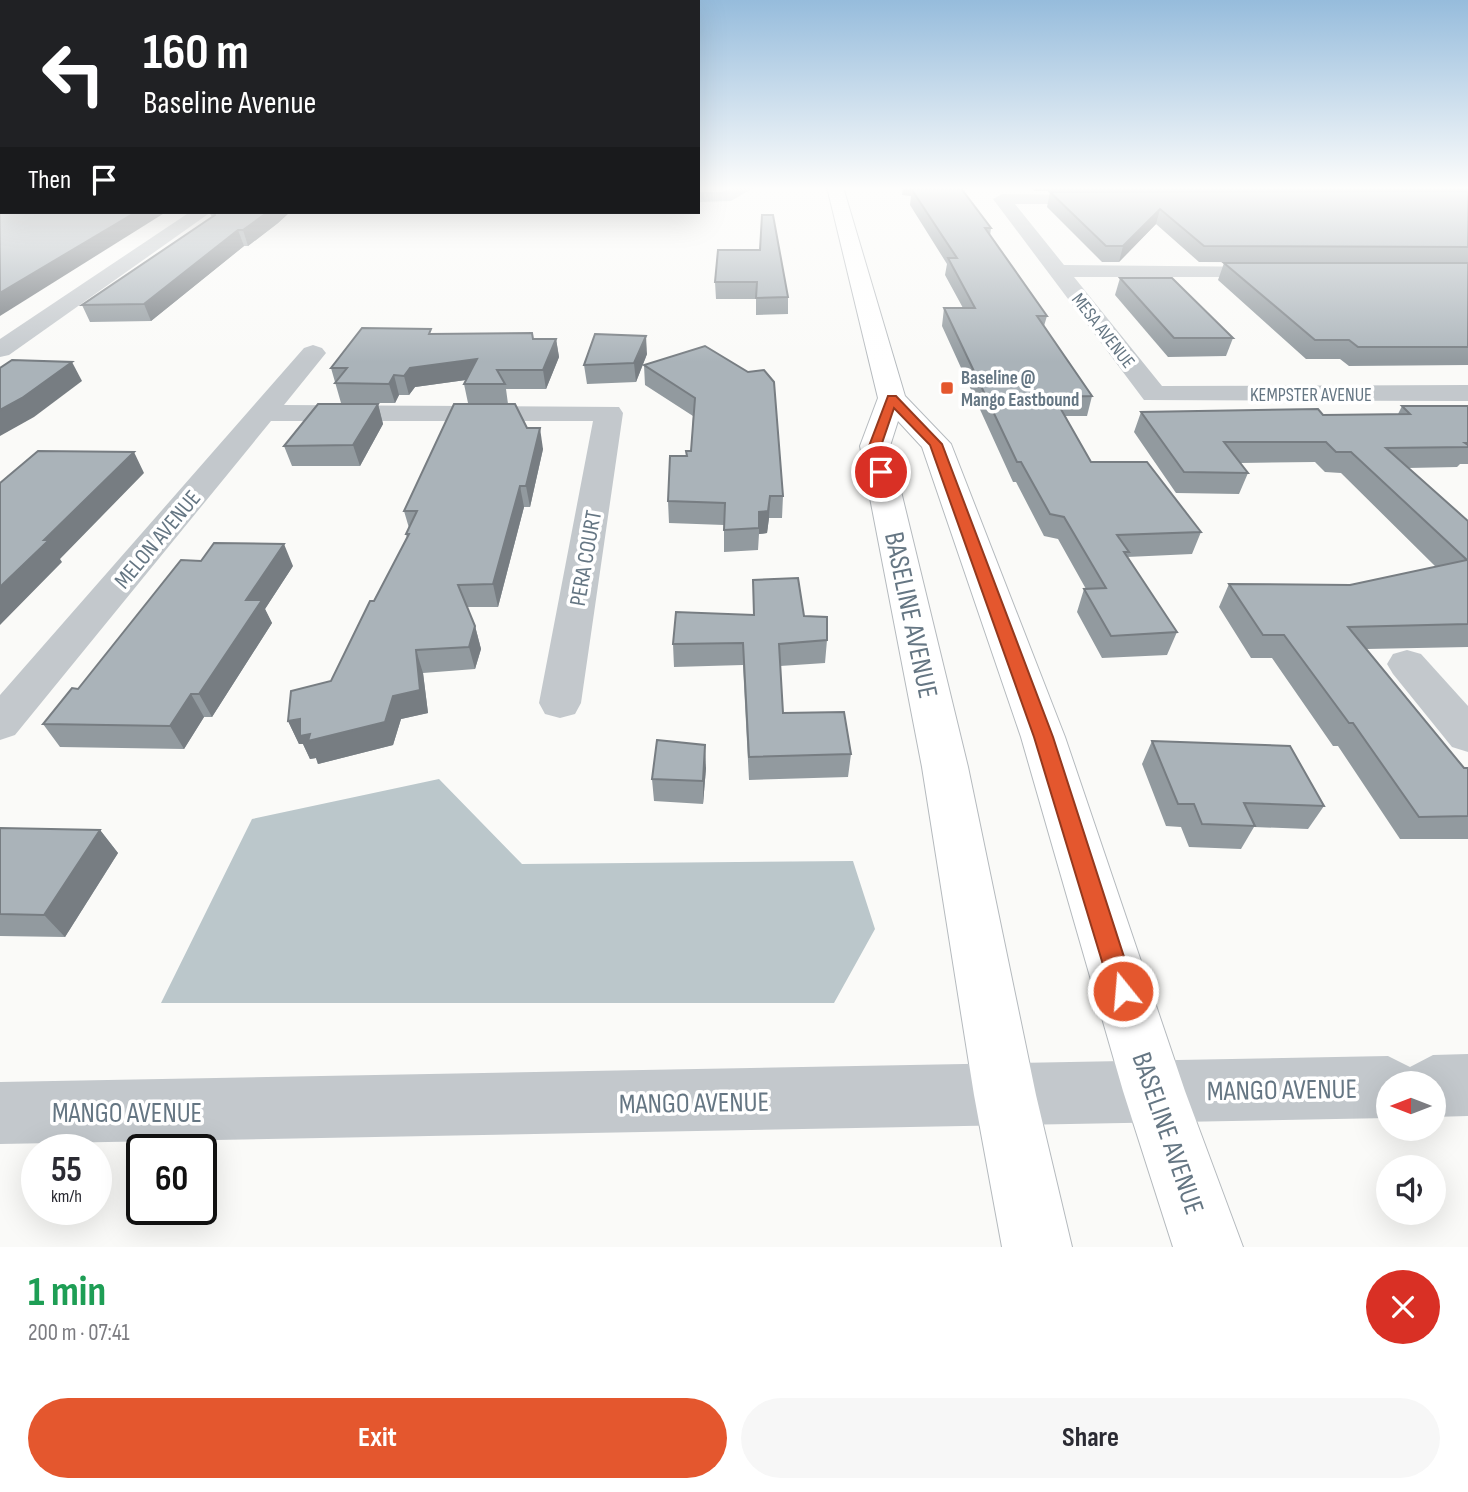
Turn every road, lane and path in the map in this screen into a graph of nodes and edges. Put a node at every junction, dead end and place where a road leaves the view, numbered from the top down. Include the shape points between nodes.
1 (153, 245) edge
2 (851, 245) edge
3 (1038, 245) edge
4 (1058, 271) junction
5 (1287, 271) edge
6 (0, 350) edge
7 (313, 354) dead end
8 (1468, 393) edge
9 (1154, 394) joint
10 (892, 398) junction
11 (263, 413) junction
12 (1407, 664) dead end
13 (560, 703) dead end
14 (0, 724) edge
15 (1468, 735) edge
16 (1468, 1085) edge
17 (1446, 1086) edge
18 (1376, 1087) edge
19 (1154, 1091) junction
20 (1005, 1095) junction
21 (0, 1113) edge
22 (1037, 1247) edge
23 (1208, 1247) edge

1 - 6 street
2 - 10 main road, BASELINE AVENUE
3 - 4 street, MESA AVENUE
4 - 5 street
4 - 9 street, MESA AVENUE
7 - 11 street, MELON AVENUE
8 - 9 street, KEMPSTER AVENUE
10 - 19 main road, BASELINE AVENUE via 936,444 1044,737
10 - 20 main road, BASELINE AVENUE via 875,446 945,767
11 - 13 street, PERA COURT via 609,413
11 - 14 street, MELON AVENUE
12 - 15 street
16 - 17 street
18 - 19 street, MANGO AVENUE
19 - 20 street, MANGO AVENUE
19 - 23 main road, BASELINE AVENUE
20 - 21 street, MANGO AVENUE
20 - 22 main road, BASELINE AVENUE

